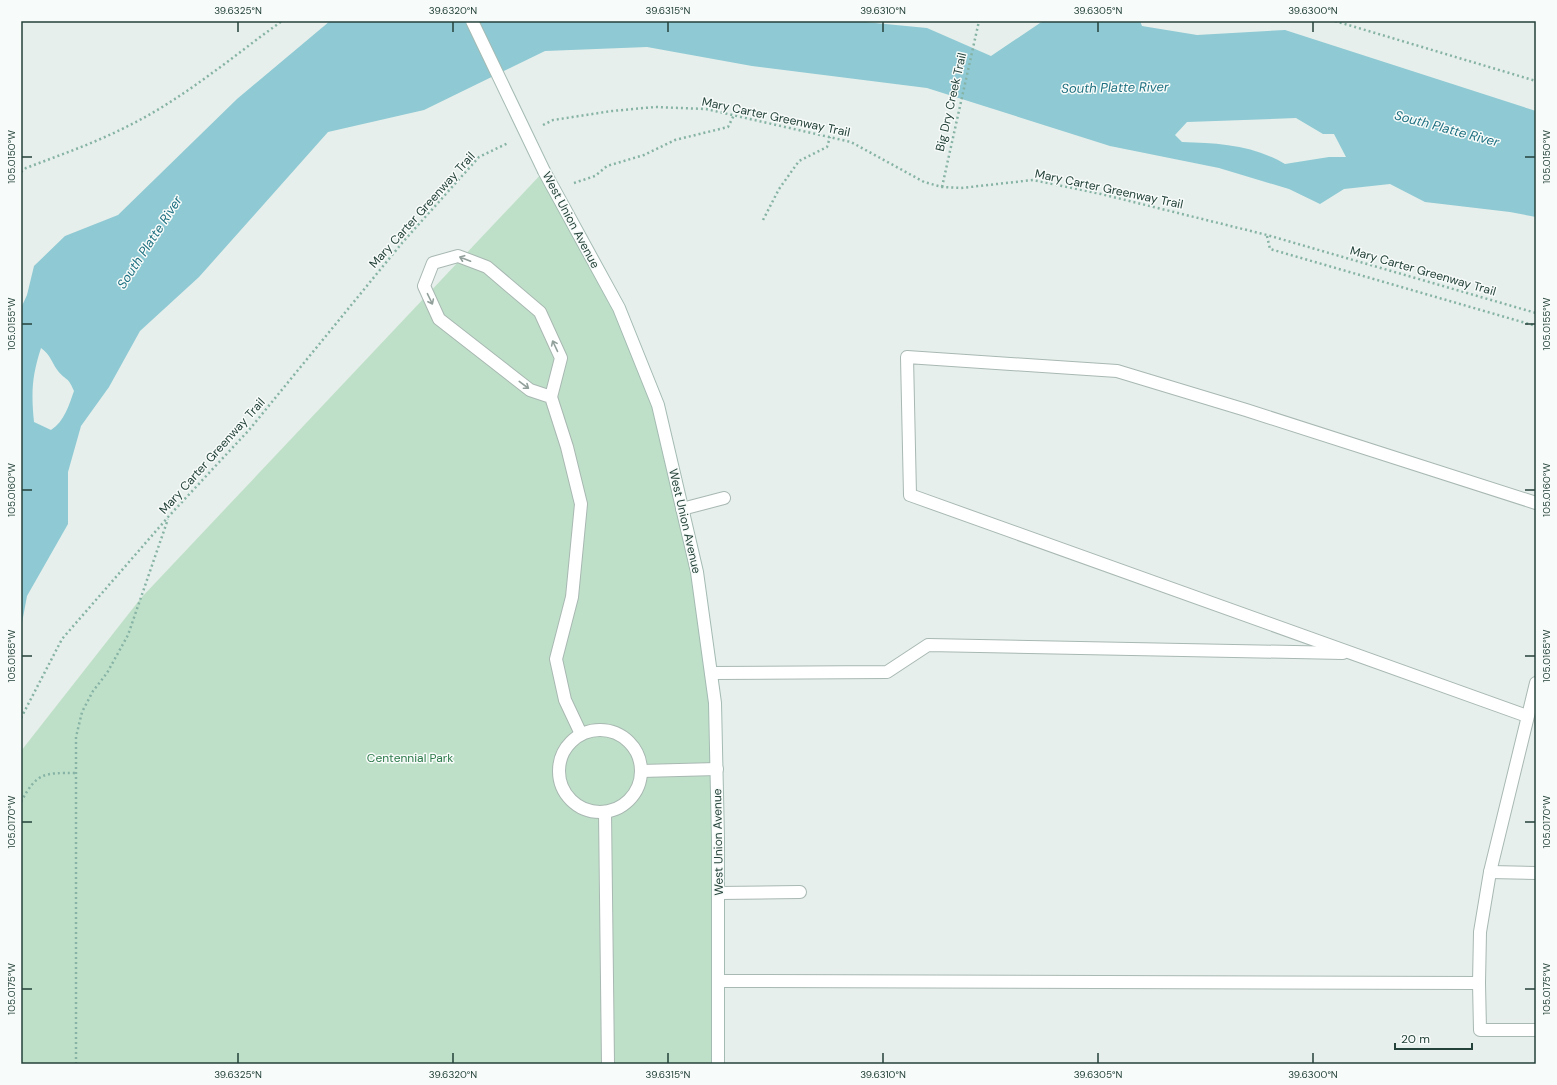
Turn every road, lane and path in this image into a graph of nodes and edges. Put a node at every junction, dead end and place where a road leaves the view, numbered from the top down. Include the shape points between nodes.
1 (282, 21) edge
2 (472, 21) edge
3 (979, 21) edge
4 (1335, 21) edge
5 (1536, 81) edge
6 (734, 115) junction
7 (540, 127) dead end
8 (830, 137) junction
9 (513, 140) dead end
10 (21, 172) edge
11 (574, 183) dead end
12 (942, 187) junction
13 (763, 220) dead end
14 (1267, 235) junction
15 (1536, 313) edge
16 (1536, 326) edge
17 (551, 397) junction
18 (724, 498) dead end
19 (1536, 503) edge
20 (682, 508) junction
21 (169, 516) junction
22 (1353, 653) junction
23 (711, 673) junction
24 (1536, 683) edge
25 (1527, 716) junction
26 (21, 718) edge
27 (581, 734) junction
28 (717, 769) junction
29 (641, 770) junction
30 (76, 773) junction
31 (21, 802) edge
32 (605, 812) junction
33 (1490, 872) junction
34 (1536, 873) edge
35 (800, 892) dead end
36 (718, 893) junction
37 (718, 981) junction
38 (1479, 983) junction
39 (1536, 1030) edge
40 (76, 1064) edge
41 (608, 1064) edge
42 (718, 1064) edge

1 - 10 path via 175,98 129,126
2 - 20 street, West Union Avenue, bridge via 544,171 619,308 658,405
3 - 12 path, Big Dry Creek Trail
4 - 5 path
6 - 7 path, Mary Carter Greenway Trail via 706,109 655,107 612,110 553,120
6 - 8 path, Mary Carter Greenway Trail
6 - 11 path via 728,127 675,140 644,155 608,166 595,176
8 - 12 path, Mary Carter Greenway Trail via 851,142 924,182
8 - 13 path via 827,147 799,161 779,189
9 - 21 path, Mary Carter Greenway Trail via 479,157 402,242 249,430
12 - 14 path, Mary Carter Greenway Trail via 961,188 1033,180
14 - 15 path, Mary Carter Greenway Trail
14 - 16 path via 1270,249
17 -> 17 street via 561,358 540,312 487,267 458,256 433,263 424,286 439,319 530,390
17 - 27 street via 581,504 572,597 556,660 565,700
18 - 20 street
19 - 22 street via 1117,371 907,357 910,495
20 - 23 street, West Union Avenue via 697,572
21 - 26 path, Mary Carter Greenway Trail via 62,639
21 - 30 path via 128,635 82,712 76,737
22 - 23 street via 928,644 887,672
22 - 25 street
23 - 28 street, West Union Avenue via 715,703
24 - 25 street
25 - 33 street
27 - 29 street via 597,729 614,732 628,740 638,754
27 - 32 street via 568,744 560,759 558,775 563,791 574,804 589,811
28 - 29 street
28 - 36 street, West Union Avenue
29 - 32 street via 638,785 631,798 620,807
30 - 31 path via 48,773 38,778
30 - 40 path
32 - 41 street
33 - 34 street
33 - 38 street via 1480,932
35 - 36 street
36 - 37 street, West Union Avenue
37 - 38 street
37 - 42 street, West Union Avenue
38 - 39 street via 1480,1030

